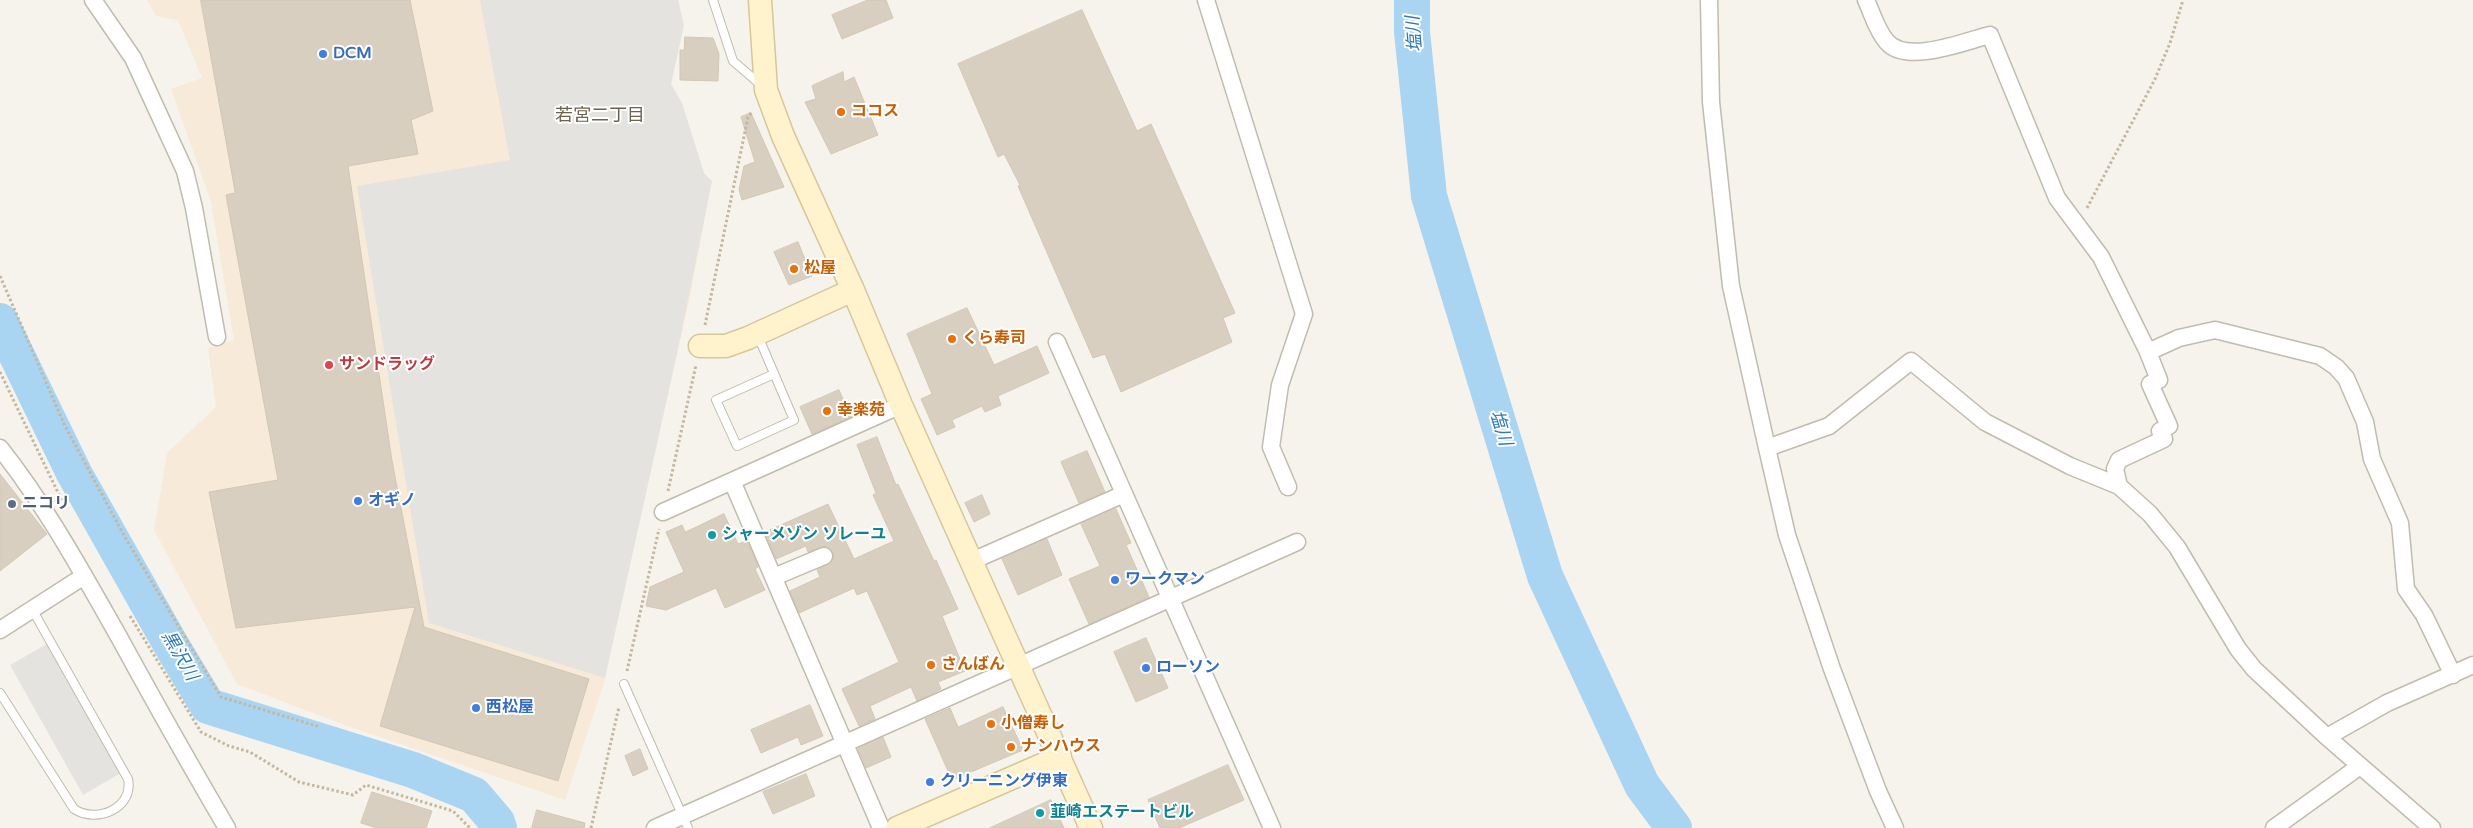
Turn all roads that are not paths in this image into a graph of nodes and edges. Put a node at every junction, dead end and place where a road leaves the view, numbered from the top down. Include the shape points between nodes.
1 (93, 0) edge
2 (713, 0) edge
3 (760, 0) edge
4 (1206, 0) edge
5 (1709, 0) edge
6 (1866, 0) edge
7 (766, 90) junction
8 (853, 290) junction
9 (757, 334) junction
10 (218, 337) dead end
11 (1057, 342) dead end
12 (700, 346) road end
13 (2148, 352) junction
14 (774, 374) junction
15 (901, 405) junction
16 (0, 448) edge
17 (1767, 448) junction
18 (732, 481) junction
19 (2119, 486) junction
20 (1288, 487) dead end
21 (1124, 494) junction
22 (663, 512) road end
23 (1297, 542) dead end
24 (824, 556) dead end
25 (972, 561) junction
26 (84, 576) junction
27 (774, 577) junction
28 (1170, 599) junction
29 (32, 609) junction
30 (0, 630) edge
31 (2473, 665) edge
32 (1018, 667) junction
33 (2453, 675) junction
34 (624, 684) road end
35 (0, 693) edge
36 (2327, 737) junction
37 (846, 743) junction
38 (1060, 757) junction
39 (2360, 766) junction
40 (685, 822) edge
41 (227, 828) edge
42 (655, 828) edge
43 (881, 828) edge
44 (897, 828) edge
45 (1091, 828) edge
46 (1272, 828) edge
47 (1895, 828) edge
48 (2274, 828) edge
49 (2432, 828) edge

1 - 10 street via 133,58 184,171
2 - 7 lane via 733,61
3 - 7 street
4 - 20 street via 1304,314 1280,385 1272,447
5 - 17 street via 1711,102 1731,286
6 - 13 street via 1886,41 1893,48 1907,52 1922,52 1990,35 2057,198 2101,257
7 - 8 street via 783,136
8 - 9 street
8 - 15 street
9 - 12 street via 726,346
9 - 14 lane
11 - 21 street
13 - 19 street via 2159,380 2150,384 2170,426 2160,431 2164,439 2119,460 2115,469
13 - 33 street via 2179,338 2215,330 2320,356 2336,367 2346,378 2365,422 2372,458 2400,523 2406,589 2424,615
14 - 14 lane via 794,420 737,446 716,400
15 - 18 street
15 - 25 street
16 - 26 street via 28,483
17 - 19 street via 1829,426 1911,360 1985,422 2070,466
17 - 47 street via 1787,535 1832,669
18 - 22 street
18 - 27 street
19 - 36 street via 2150,514 2178,547 2238,649
21 - 25 street
21 - 28 street
23 - 28 street
24 - 27 street
25 - 32 street
26 - 29 street
26 - 41 street
27 - 37 street
28 - 32 street
28 - 46 street
29 - 30 street
29 - 35 lane via 128,779 127,795 116,808 94,816 74,810
31 - 33 street
32 - 37 street
32 - 38 street
33 - 36 street via 2387,703
34 - 40 lane
36 - 39 street
37 - 40 street
37 - 43 street
38 - 44 street
38 - 45 street
39 - 48 street
39 - 49 street
40 - 42 street

